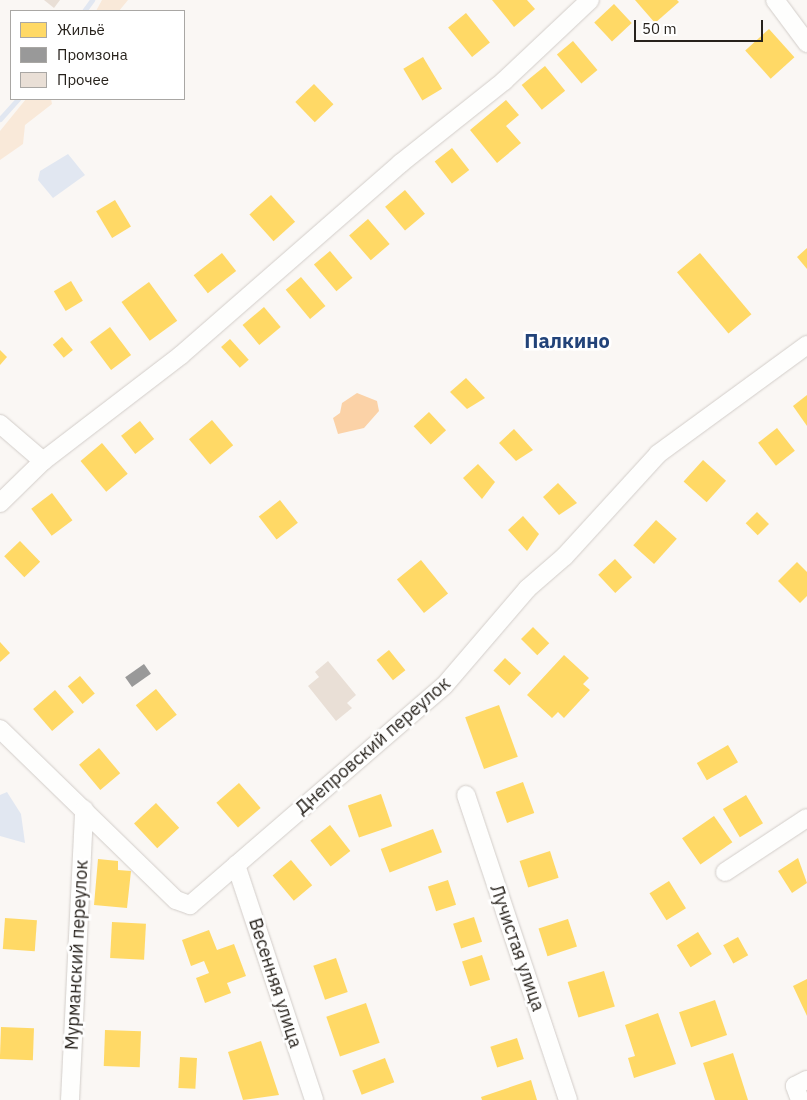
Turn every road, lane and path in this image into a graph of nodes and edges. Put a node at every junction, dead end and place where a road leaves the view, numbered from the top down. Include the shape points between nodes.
1 (590, 0) edge
2 (775, 0) edge
3 (807, 43) edge
4 (807, 345) edge
5 (0, 424) edge
6 (43, 461) junction
7 (0, 503) edge
8 (0, 729) edge
9 (466, 795) dead end
10 (84, 809) junction
11 (807, 818) edge
12 (236, 865) junction
13 (725, 872) dead end
14 (807, 1080) edge
15 (70, 1100) edge
16 (314, 1100) edge
17 (568, 1100) edge
18 (800, 1100) edge

1 - 6 street via 504,80 401,163 181,355
2 - 3 street
4 - 12 street, Днепровский переулок via 658,454 565,556 527,589 444,686
5 - 6 street
6 - 7 street
8 - 10 street, Днепровский переулок
9 - 17 street, Лучистая улица
10 - 12 street, Днепровский переулок via 176,900 190,905
10 - 15 street, Мурманский переулок
11 - 13 street
12 - 16 street, Весенняя улица
14 - 18 street via 795,1086

